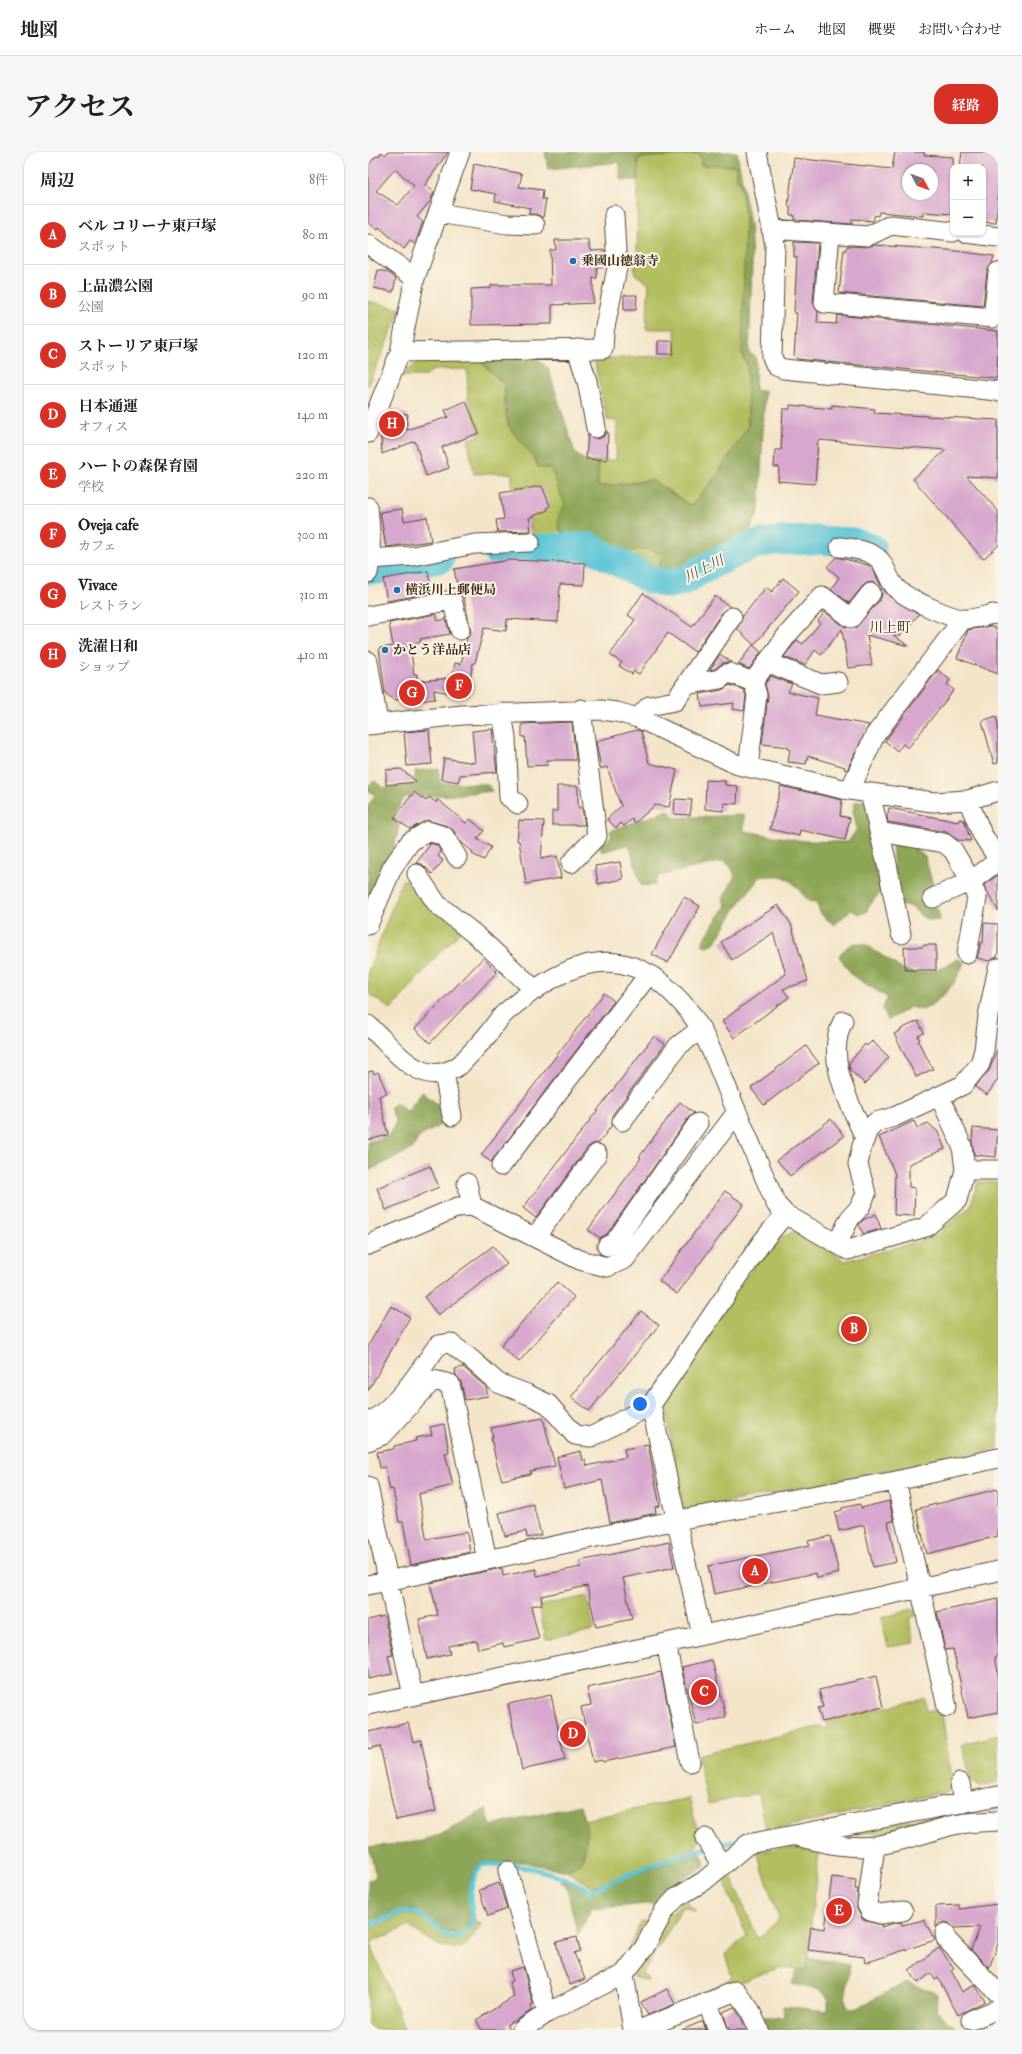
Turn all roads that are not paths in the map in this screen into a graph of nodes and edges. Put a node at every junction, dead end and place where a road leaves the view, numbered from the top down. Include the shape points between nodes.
1 (460, 152) edge
2 (757, 152) edge
3 (438, 213) junction
4 (614, 216) dead end
5 (535, 225) dead end
6 (771, 229) junction
7 (950, 232) edge
8 (830, 234) junction
9 (986, 235) edge
10 (998, 236) edge
11 (368, 244) edge
12 (998, 272) edge
13 (415, 278) junction
14 (577, 349) junction
15 (400, 352) junction
16 (998, 391) edge
17 (596, 428) dead end
18 (368, 433) edge
19 (368, 506) edge
20 (530, 542) dead end
21 (840, 547) dead end
22 (369, 565) edge
23 (871, 593) dead end
24 (368, 616) edge
25 (998, 616) edge
26 (732, 617) dead end
27 (963, 619) junction
28 (460, 630) dead end
29 (368, 661) edge
30 (767, 662) junction
31 (753, 682) junction
32 (838, 682) dead end
33 (686, 685) junction
34 (581, 709) junction
35 (502, 713) junction
36 (638, 718) junction
37 (373, 724) edge
38 (748, 767) junction
39 (850, 790) junction
40 (998, 791) edge
41 (870, 793) junction
42 (968, 800) junction
43 (518, 804) dead end
44 (879, 832) junction
45 (457, 857) dead end
46 (998, 860) edge
47 (396, 862) junction
48 (571, 864) dead end
49 (971, 881) junction
50 (933, 898) dead end
51 (368, 925) edge
52 (900, 934) dead end
53 (967, 954) dead end
54 (998, 968) edge
55 (649, 974) junction
56 (535, 990) junction
57 (843, 1021) dead end
58 (368, 1025) edge
59 (701, 1029) junction
60 (444, 1073) junction
61 (940, 1097) junction
62 (737, 1112) junction
63 (452, 1116) dead end
64 (622, 1121) dead end
65 (698, 1123) dead end
66 (865, 1138) junction
67 (597, 1154) dead end
68 (502, 1166) dead end
69 (965, 1170) junction
70 (998, 1170) edge
71 (656, 1182) junction
72 (467, 1183) dead end
73 (674, 1196) junction
74 (472, 1206) junction
75 (786, 1214) junction
76 (535, 1237) junction
77 (837, 1244) junction
78 (368, 1245) edge
79 (607, 1246) dead end
80 (651, 1405) junction
81 (368, 1423) edge
82 (368, 1441) edge
83 (998, 1458) edge
84 (896, 1481) junction
85 (368, 1486) edge
86 (678, 1520) junction
87 (372, 1526) edge
88 (487, 1560) junction
89 (998, 1571) edge
90 (388, 1581) junction
91 (368, 1585) edge
92 (919, 1588) junction
93 (702, 1635) junction
94 (666, 1643) junction
95 (413, 1696) junction
96 (368, 1705) edge
97 (947, 1707) dead end
98 (690, 1762) dead end
99 (960, 1783) dead end
100 (998, 1796) edge
101 (963, 1803) junction
102 (998, 1821) edge
103 (790, 1834) junction
104 (705, 1838) dead end
105 (875, 1846) junction
106 (722, 1866) junction
107 (508, 1871) dead end
108 (902, 1911) dead end
109 (945, 1932) dead end
110 (624, 1974) junction
111 (998, 1994) edge
112 (707, 2002) junction
113 (998, 2009) edge
114 (547, 2013) junction
115 (971, 2020) dead end
116 (522, 2030) edge
117 (633, 2030) edge
118 (639, 2030) edge
119 (718, 2030) edge
120 (759, 2030) edge

1 - 3 street
2 - 6 street
3 - 5 street via 507,224
3 - 13 street
4 - 14 street via 617,268 603,349
6 - 8 street
6 - 16 street via 775,245 772,357 776,366 784,370
7 - 8 street via 891,225 868,236
8 - 12 street via 824,303 993,318
9 - 10 street
11 - 13 street
13 - 15 street
14 - 15 street
14 - 17 street via 587,381
15 - 18 street
19 - 22 street
20 - 22 street via 475,544
21 - 27 street via 860,550 882,562 890,581 909,598
23 - 30 street via 851,618 822,596
24 - 28 street via 452,600
25 - 27 street via 993,614
26 - 33 street
27 - 39 street via 875,735
29 - 37 street
30 - 31 street
30 - 32 street via 821,684
31 - 33 street via 730,673 720,679
31 - 38 street via 757,695
33 - 36 street via 675,701 649,706
34 - 35 street
34 - 36 street via 617,712
34 - 48 street via 597,836
35 - 37 street
35 - 43 street via 509,797
36 - 38 street via 738,765
38 - 39 street
39 - 41 street
40 - 42 street
41 - 42 street via 933,802
41 - 44 street
42 - 46 street via 982,834
44 - 49 street via 944,843 954,850
44 - 52 street
45 - 47 street via 444,836 428,831 410,842
46 - 49 street
47 - 51 street
47 - 56 street via 425,878 437,904 478,937
49 - 50 street
49 - 53 street via 977,898
54 - 61 street via 980,1064 963,1085
55 - 56 street via 620,962 597,962 570,970
55 - 59 street via 676,996
55 - 68 street
56 - 60 street via 505,1013 460,1065
57 - 66 street via 837,1032 842,1086
58 - 60 street via 413,1068 436,1075
59 - 62 street
59 - 64 street via 678,1046
60 - 63 street
61 - 66 street via 876,1122 868,1130
61 - 69 street via 962,1146
62 - 73 street
62 - 75 street via 776,1204
65 - 71 street
66 - 77 street via 858,1164 866,1194
67 - 76 street
69 - 70 street
69 - 77 street via 957,1200 926,1227 848,1250
71 - 73 street
71 - 79 street via 614,1243
72 - 74 street
73 - 76 street via 625,1259 607,1267 580,1260
74 - 76 street
74 - 78 street via 458,1207
75 - 77 street
75 - 80 street via 762,1242
80 - 81 street via 591,1437 575,1435 548,1404 498,1383 450,1343 438,1345 397,1399 378,1418
80 - 86 street
82 - 88 street via 383,1435 433,1380 450,1384
83 - 84 street
84 - 86 street
84 - 92 street
85 - 87 street
86 - 88 street
86 - 93 street
87 - 90 street
88 - 90 street
89 - 92 street
90 - 91 street
90 - 95 street
92 - 93 street
92 - 97 street
93 - 94 street
94 - 95 street
94 - 98 street
95 - 96 street
99 - 101 street
100 - 101 street
101 - 103 street
102 - 105 street via 951,1826
103 - 105 street via 847,1846
103 - 106 street via 748,1844
104 - 106 street
105 - 108 street via 867,1905 870,1911 880,1914
106 - 110 street via 704,1881 676,1898 664,1911 644,1948
107 - 114 street
109 - 111 street via 946,1939
110 - 114 street
110 - 117 street
112 - 118 street
112 - 119 street
112 - 120 street via 736,1991 750,2010
113 - 115 street
114 - 116 street

